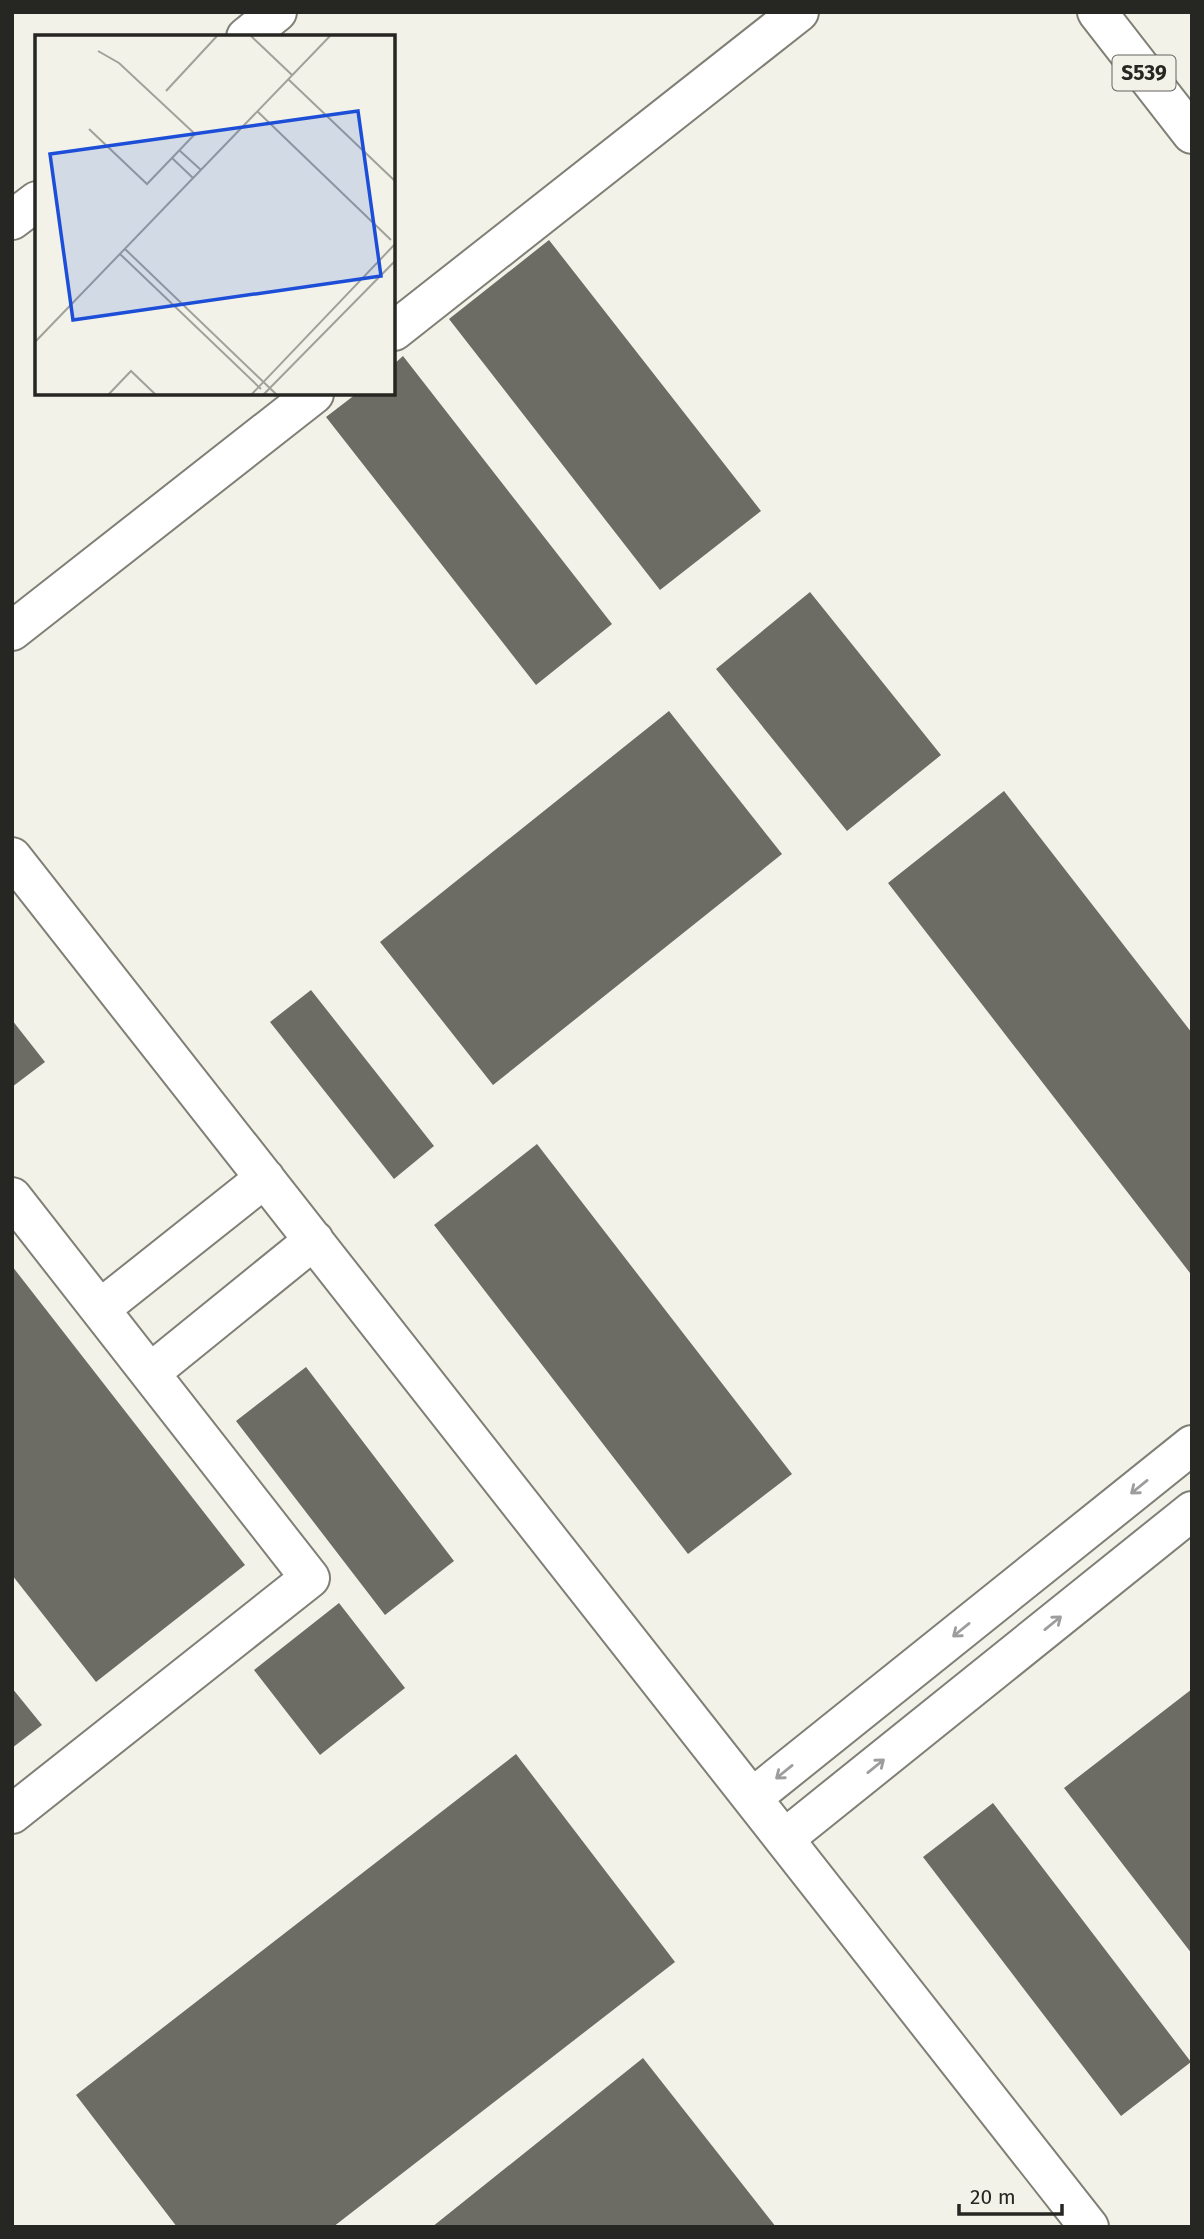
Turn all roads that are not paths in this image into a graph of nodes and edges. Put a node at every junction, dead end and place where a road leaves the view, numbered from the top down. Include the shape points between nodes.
1 (277, 12) edge
2 (799, 12) edge
3 (1097, 12) edge
4 (248, 35) edge
5 (1192, 134) edge
6 (35, 203) edge
7 (12, 220) edge
8 (396, 329) edge
9 (311, 396) edge
10 (12, 631) edge
11 (12, 857) edge
12 (265, 1178) junction
13 (12, 1197) edge
14 (314, 1240) junction
15 (100, 1309) junction
16 (150, 1373) junction
17 (1192, 1445) edge
18 (1192, 1511) edge
19 (752, 1798) junction
20 (12, 1814) edge
21 (784, 1839) junction
22 (1088, 2227) edge

1 - 4 street
2 - 8 street
3 - 5 street, S539
6 - 7 street
9 - 10 street
11 - 12 street
12 - 14 street
12 - 15 street
13 - 15 street
14 - 16 street
14 - 19 street
15 - 16 street
16 - 20 street via 310,1578
17 -> 19 street
21 -> 18 street
19 - 21 street
21 - 22 street

